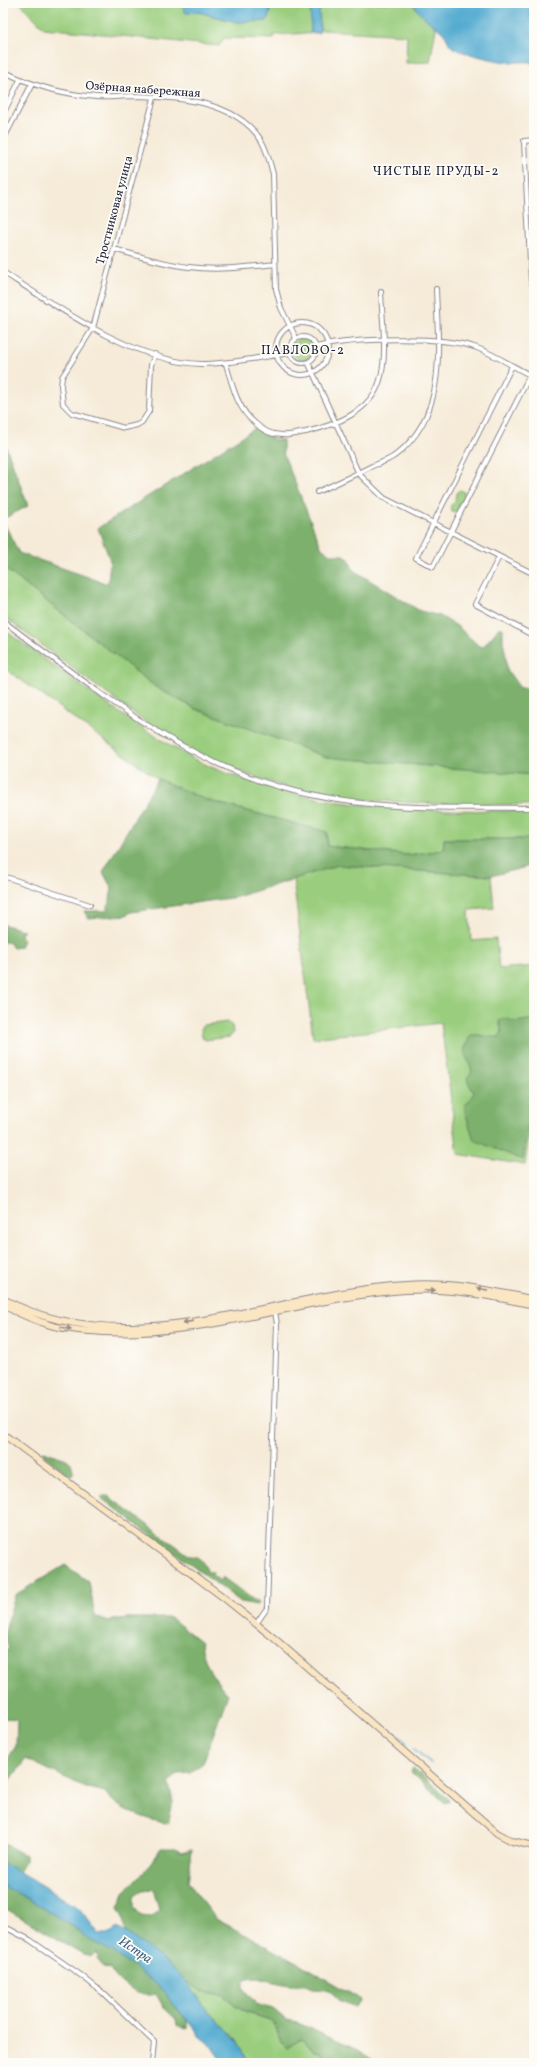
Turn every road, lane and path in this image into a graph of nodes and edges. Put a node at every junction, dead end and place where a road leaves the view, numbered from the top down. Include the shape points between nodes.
1 (3, 71) edge
2 (20, 80) junction
3 (32, 84) junction
4 (154, 98) junction
5 (3, 114) edge
6 (3, 140) edge
7 (534, 140) edge
8 (114, 249) junction
9 (275, 264) junction
10 (3, 272) edge
11 (534, 288) edge
12 (436, 289) dead end
13 (381, 292) dead end
14 (290, 326) junction
15 (93, 328) junction
16 (296, 338) junction
17 (438, 340) junction
18 (383, 341) junction
19 (327, 344) junction
20 (316, 347) junction
21 (290, 353) junction
22 (154, 354) junction
23 (277, 355) junction
24 (308, 362) junction
25 (226, 364) junction
26 (512, 366) junction
27 (313, 372) junction
28 (532, 376) edge
29 (335, 424) junction
30 (359, 474) junction
31 (317, 492) dead end
32 (434, 524) junction
33 (451, 532) junction
34 (500, 557) junction
35 (534, 574) edge
36 (3, 621) edge
37 (534, 636) edge
38 (534, 808) edge
39 (3, 876) edge
40 (90, 905) dead end
41 (3, 1299) edge
42 (534, 1300) edge
43 (3, 1305) edge
44 (534, 1305) edge
45 (275, 1312) junction
46 (3, 1434) edge
47 (256, 1624) junction
48 (534, 1846) edge
49 (3, 1926) edge
50 (152, 2063) edge

1 - 2 street, Озёрная набережная
2 - 3 street, Озёрная набережная
2 - 5 street
3 - 4 street, Озёрная набережная via 65,93 98,97
3 - 6 street
4 - 8 street, Тростниковая улица
4 - 9 street, Озёрная набережная via 205,104 225,110 250,127 261,140 273,174
7 - 11 street via 524,141 531,281
8 - 9 street via 189,268
8 - 15 street, Тростниковая улица
9 - 14 street, Озёрная набережная via 276,289 281,308
10 - 15 street via 57,308
12 - 17 street
13 - 18 street
14 - 16 street, Озёрная набережная
14 - 19 street via 301,323 313,325 325,336
14 - 23 street via 278,338
15 - 22 street
15 - 22 street via 62,377 63,404 72,413 124,428 142,422 150,404 151,365
16 - 20 street via 306,336
16 - 21 street via 290,344
17 - 18 street
17 - 26 street via 476,348
17 - 30 street via 435,392 421,427 396,455
18 - 19 street
18 - 29 street via 380,381 373,394 361,409
19 - 20 street
19 - 27 street via 328,351 323,363
20 - 24 street via 314,356
21 - 23 street
21 - 24 street via 299,362
22 - 25 street via 200,364
23 - 25 street
23 - 27 street via 280,363 295,374
24 - 27 street
25 - 29 street via 240,405 254,423 265,430 283,436
26 - 28 street
26 - 32 street
27 - 29 street
28 - 33 street
29 - 30 street
30 - 31 street
30 - 32 street via 384,498
32 - 33 street
32 - 33 street via 416,558 433,567
33 - 34 street
34 - 35 street
34 - 37 street via 475,604
36 - 38 street via 141,722 198,756 237,773 312,796 410,806
39 - 40 street
42 -> 41 main road via 473,1287 405,1284 209,1319 118,1326 53,1319
43 -> 45 main road via 52,1325 69,1329 118,1332 174,1330
45 -> 44 main road via 374,1294 412,1290 472,1293
45 - 47 street via 277,1324 267,1608
46 - 47 main road
47 - 48 main road via 490,1827 512,1841
49 - 50 street via 52,1954 103,1993 154,2042

